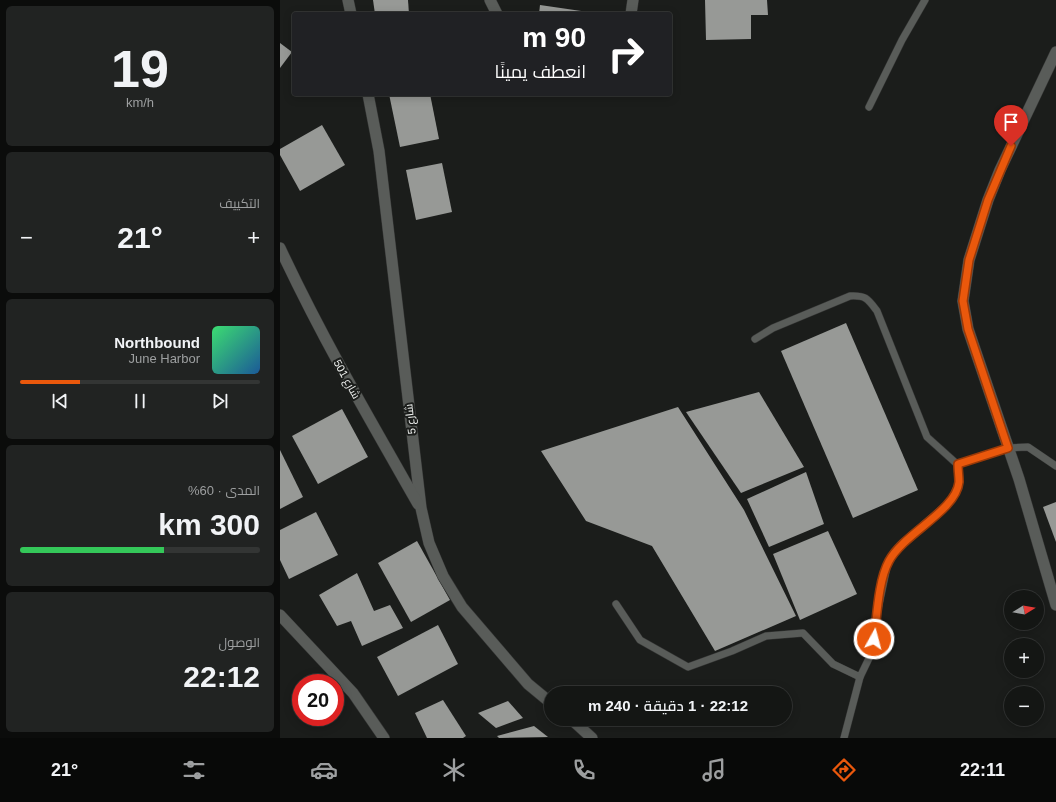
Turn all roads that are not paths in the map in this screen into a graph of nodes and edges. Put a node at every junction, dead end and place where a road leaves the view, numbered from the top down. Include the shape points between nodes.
1 (348, 0) edge
2 (490, 0) edge
3 (633, 0) edge
4 (925, 0) edge
5 (351, 12) edge
6 (496, 12) edge
7 (631, 12) edge
8 (1056, 52) edge
9 (368, 96) edge
10 (870, 107) dead end
11 (280, 248) edge
12 (754, 339) dead end
13 (1008, 448) junction
14 (958, 464) junction
15 (1056, 466) edge
16 (421, 508) junction
17 (616, 604) dead end
18 (1056, 605) edge
19 (280, 615) edge
20 (860, 677) junction
21 (544, 697) edge
22 (579, 726) edge
23 (384, 738) edge
24 (592, 738) edge
25 (844, 738) edge

1 - 5 street
2 - 6 street
3 - 7 street
4 - 10 lane via 902,40
8 - 13 street via 1000,170 969,260 965,282 963,301 968,329
9 - 16 street, شارع 5 via 379,151
11 - 16 street, شارع 501 via 350,386
12 - 14 lane via 773,328 850,296 862,296 869,300 877,311 927,437
13 - 14 lane
13 - 15 lane via 1028,447
13 - 18 street
14 - 20 lane via 959,483 951,501 900,545 888,562 872,652
16 - 21 street, شارع 5 via 429,543 462,607 528,684
17 - 20 lane via 640,640 688,667 766,636 803,633 833,664
19 - 23 street via 353,693
20 - 25 lane
22 - 24 street

